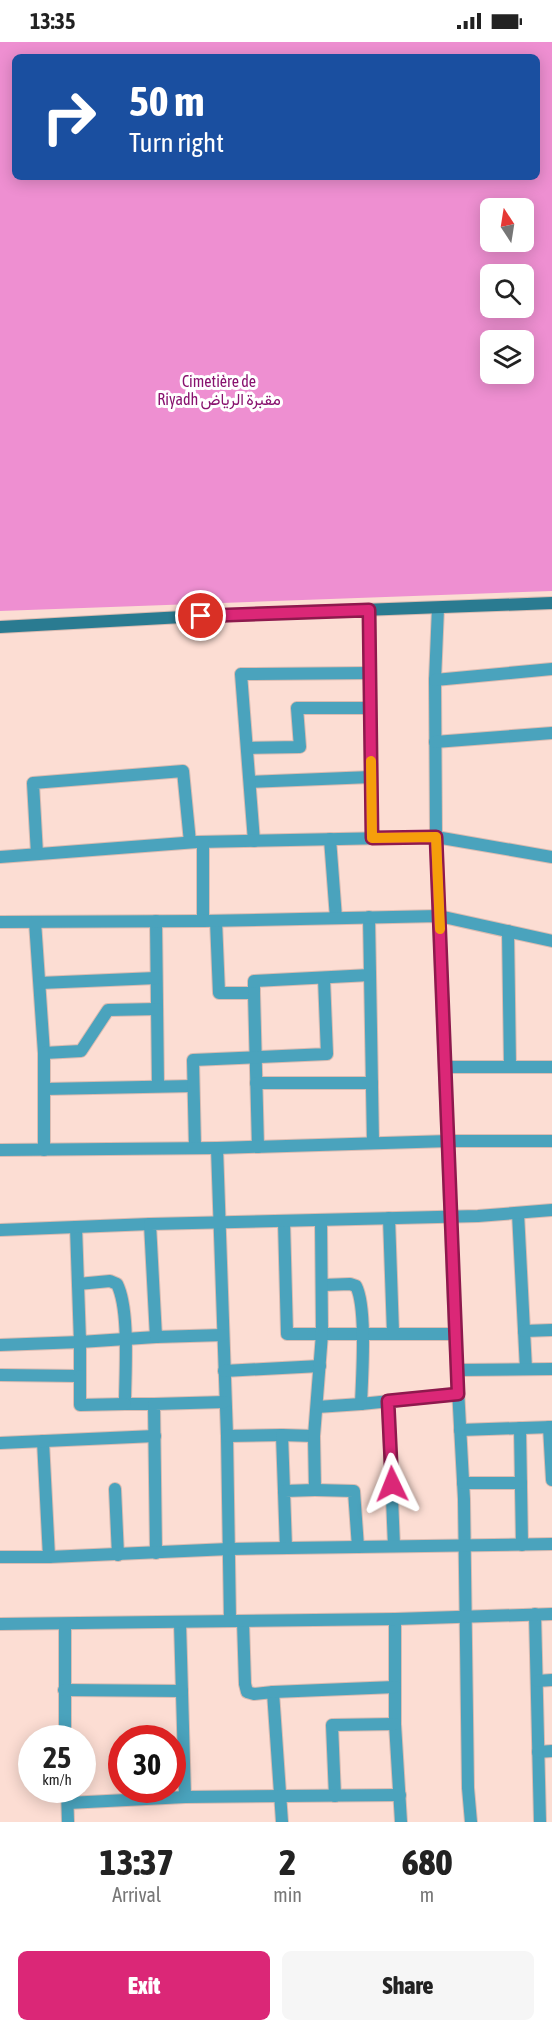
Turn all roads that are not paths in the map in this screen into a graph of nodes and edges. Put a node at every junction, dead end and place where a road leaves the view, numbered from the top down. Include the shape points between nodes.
1 (552, 603) edge
2 (438, 608) junction
3 (369, 610) junction
4 (0, 627) edge
5 (552, 669) edge
6 (370, 673) junction
7 (435, 680) junction
8 (370, 708) junction
9 (552, 733) edge
10 (435, 742) junction
11 (247, 748) junction
12 (371, 777) junction
13 (249, 782) junction
14 (436, 837) junction
15 (372, 838) junction
16 (330, 839) junction
17 (254, 841) junction
18 (190, 842) junction
19 (204, 842) junction
20 (37, 854) junction
21 (0, 857) edge
22 (552, 857) edge
23 (439, 915) junction
24 (369, 917) junction
25 (336, 918) junction
26 (156, 921) junction
27 (210, 921) junction
28 (0, 922) edge
29 (35, 922) junction
30 (508, 931) junction
31 (552, 941) edge
32 (370, 975) junction
33 (156, 978) junction
34 (324, 978) junction
35 (40, 983) junction
36 (254, 993) junction
37 (157, 1009) junction
38 (44, 1053) junction
39 (255, 1057) junction
40 (445, 1067) junction
41 (510, 1067) junction
42 (552, 1067) edge
43 (256, 1083) junction
44 (372, 1083) junction
45 (158, 1086) junction
46 (193, 1086) junction
47 (44, 1089) junction
48 (449, 1141) junction
49 (552, 1141) edge
50 (373, 1143) junction
51 (258, 1147) junction
52 (195, 1148) junction
53 (217, 1148) junction
54 (0, 1150) edge
55 (44, 1150) junction
56 (552, 1210) edge
57 (518, 1213) junction
58 (452, 1215) junction
59 (389, 1218) junction
60 (321, 1220) junction
61 (284, 1221) junction
62 (219, 1222) junction
63 (150, 1224) junction
64 (76, 1227) junction
65 (0, 1230) edge
66 (78, 1284) junction
67 (323, 1285) junction
68 (552, 1329) edge
69 (524, 1331) junction
70 (362, 1333) junction
71 (393, 1333) junction
72 (322, 1334) junction
73 (455, 1334) junction
74 (223, 1335) junction
75 (156, 1337) junction
76 (126, 1339) junction
77 (80, 1342) junction
78 (0, 1345) edge
79 (321, 1366) junction
80 (525, 1369) junction
81 (552, 1369) edge
82 (457, 1370) junction
83 (224, 1371) junction
84 (0, 1376) edge
85 (80, 1376) junction
86 (458, 1394) junction
87 (388, 1401) junction
88 (225, 1402) junction
89 (125, 1404) junction
90 (154, 1404) junction
91 (362, 1404) junction
92 (317, 1407) junction
93 (550, 1427) edge
94 (520, 1428) junction
95 (460, 1430) junction
96 (282, 1435) junction
97 (154, 1436) junction
98 (227, 1436) junction
99 (314, 1436) junction
100 (44, 1441) junction
101 (0, 1443) edge
102 (552, 1480) edge
103 (463, 1483) junction
104 (521, 1483) junction
105 (115, 1489) dead end
106 (315, 1490) junction
107 (284, 1491) junction
108 (552, 1544) edge
109 (522, 1545) junction
110 (394, 1546) junction
111 (465, 1546) junction
112 (358, 1547) junction
113 (286, 1548) junction
114 (229, 1549) junction
115 (156, 1553) junction
116 (118, 1554) junction
117 (0, 1557) edge
118 (49, 1557) junction
119 (535, 1614) junction
120 (552, 1614) edge
121 (467, 1616) junction
122 (395, 1619) junction
123 (237, 1621) junction
124 (180, 1623) junction
125 (0, 1624) edge
126 (64, 1624) junction
127 (537, 1680) junction
128 (552, 1680) edge
129 (395, 1687) junction
130 (63, 1690) junction
131 (182, 1691) junction
132 (273, 1692) junction
133 (395, 1724) junction
134 (64, 1725) edge
135 (183, 1725) edge
136 (552, 1751) edge
137 (538, 1752) junction
138 (552, 1788) edge
139 (539, 1789) junction
140 (400, 1795) junction
141 (334, 1796) junction
142 (186, 1797) edge
143 (281, 1797) junction
144 (68, 1803) edge
145 (68, 1822) edge
146 (282, 1822) edge
147 (401, 1822) edge
148 (471, 1822) edge
149 (540, 1822) edge

1 - 2 street
2 - 3 street
2 - 7 street
3 - 4 street
3 - 6 street
5 - 7 street
6 - 8 street
6 - 11 street via 242,674
7 - 10 street
8 - 11 street via 297,708 300,747
8 - 12 street
9 - 10 street
10 - 14 street
11 - 13 street
12 - 13 street
12 - 15 street
13 - 17 street
14 - 15 street
14 - 22 street
14 - 23 street
15 - 16 street
16 - 17 street
16 - 25 street
17 - 19 street
18 - 19 street
18 - 20 street
18 - 20 street via 183,771 33,783
19 - 27 street
20 - 21 street
23 - 24 street
23 - 30 street
23 - 40 street
24 - 25 street
24 - 32 street
25 - 27 street
26 - 27 street
26 - 29 street
26 - 33 street
27 - 36 street via 219,993
28 - 29 street
29 - 35 street
30 - 31 street
30 - 41 street
32 - 34 street
32 - 44 street
33 - 35 street
33 - 37 street
34 - 36 street via 254,981
34 - 39 street via 327,1054
35 - 38 street
36 - 39 street
37 - 38 street via 108,1010 81,1051
37 - 45 street
38 - 47 street
39 - 43 street
39 - 46 street via 193,1060
40 - 41 street
40 - 48 street
41 - 42 street
43 - 44 street
43 - 51 street
44 - 50 street
45 - 46 street
45 - 47 street
46 - 52 street
47 - 55 street
48 - 49 street
48 - 50 street
48 - 58 street
50 - 51 street
51 - 53 street
52 - 53 street
52 - 55 street
53 - 62 street
54 - 55 street
56 - 57 street
57 - 58 street
57 - 69 street
58 - 59 street
58 - 73 street
59 - 60 street
59 - 71 street
60 - 61 street
60 - 67 street
61 - 62 street
61 - 72 street via 287,1334
62 - 63 street
62 - 74 street
63 - 64 street
63 - 75 street
64 - 65 street
64 - 66 street
66 - 76 street via 117,1284
66 - 77 street
67 - 70 street via 356,1286
67 - 72 street
68 - 69 street
69 - 80 street
70 - 71 street
70 - 72 street
70 - 91 street
71 - 73 street
72 - 79 street
73 - 82 street
74 - 75 street
74 - 83 street
75 - 76 street
76 - 77 street
76 - 89 street
77 - 78 street
77 - 85 street
79 - 83 street
79 - 92 street
80 - 81 street
80 - 82 street
82 - 86 street
83 - 88 street
84 - 85 street
85 - 89 street via 80,1405
86 - 87 street
86 - 95 street
87 - 91 street
87 - 110 street
88 - 90 street
88 - 98 street
89 - 90 street
90 - 97 street
91 - 92 street
92 - 99 street
93 - 94 street
93 - 102 street
94 - 95 street
94 - 104 street
95 - 103 street
96 - 98 street
96 - 99 street
96 - 107 street
97 - 100 street
97 - 115 street
98 - 114 street
99 - 106 street
100 - 101 street
100 - 118 street
103 - 104 street
103 - 111 street
104 - 109 street
105 - 116 street
106 - 107 street
106 - 112 street via 354,1491
107 - 113 street
108 - 109 street
109 - 111 street
110 - 111 street
110 - 112 street
111 - 121 street
112 - 113 street
113 - 114 street
114 - 115 street
114 - 123 street
115 - 116 street
116 - 118 street
117 - 118 street
119 - 120 street
119 - 121 street
119 - 127 street
121 - 122 street
121 - 148 street
122 - 123 street
122 - 129 street
123 - 124 street
123 - 132 street via 247,1692
124 - 126 street
124 - 131 street
125 - 126 street
126 - 130 street
127 - 128 street
127 - 137 street
129 - 132 street
129 - 133 street
130 - 131 street
130 - 134 street
131 - 135 street
132 - 143 street
133 - 140 street
133 - 141 street via 332,1725
136 - 137 street
137 - 139 street
138 - 139 street
139 - 149 street
140 - 141 street
140 - 147 street
141 - 143 street
142 - 143 street
143 - 146 street
144 - 145 street

